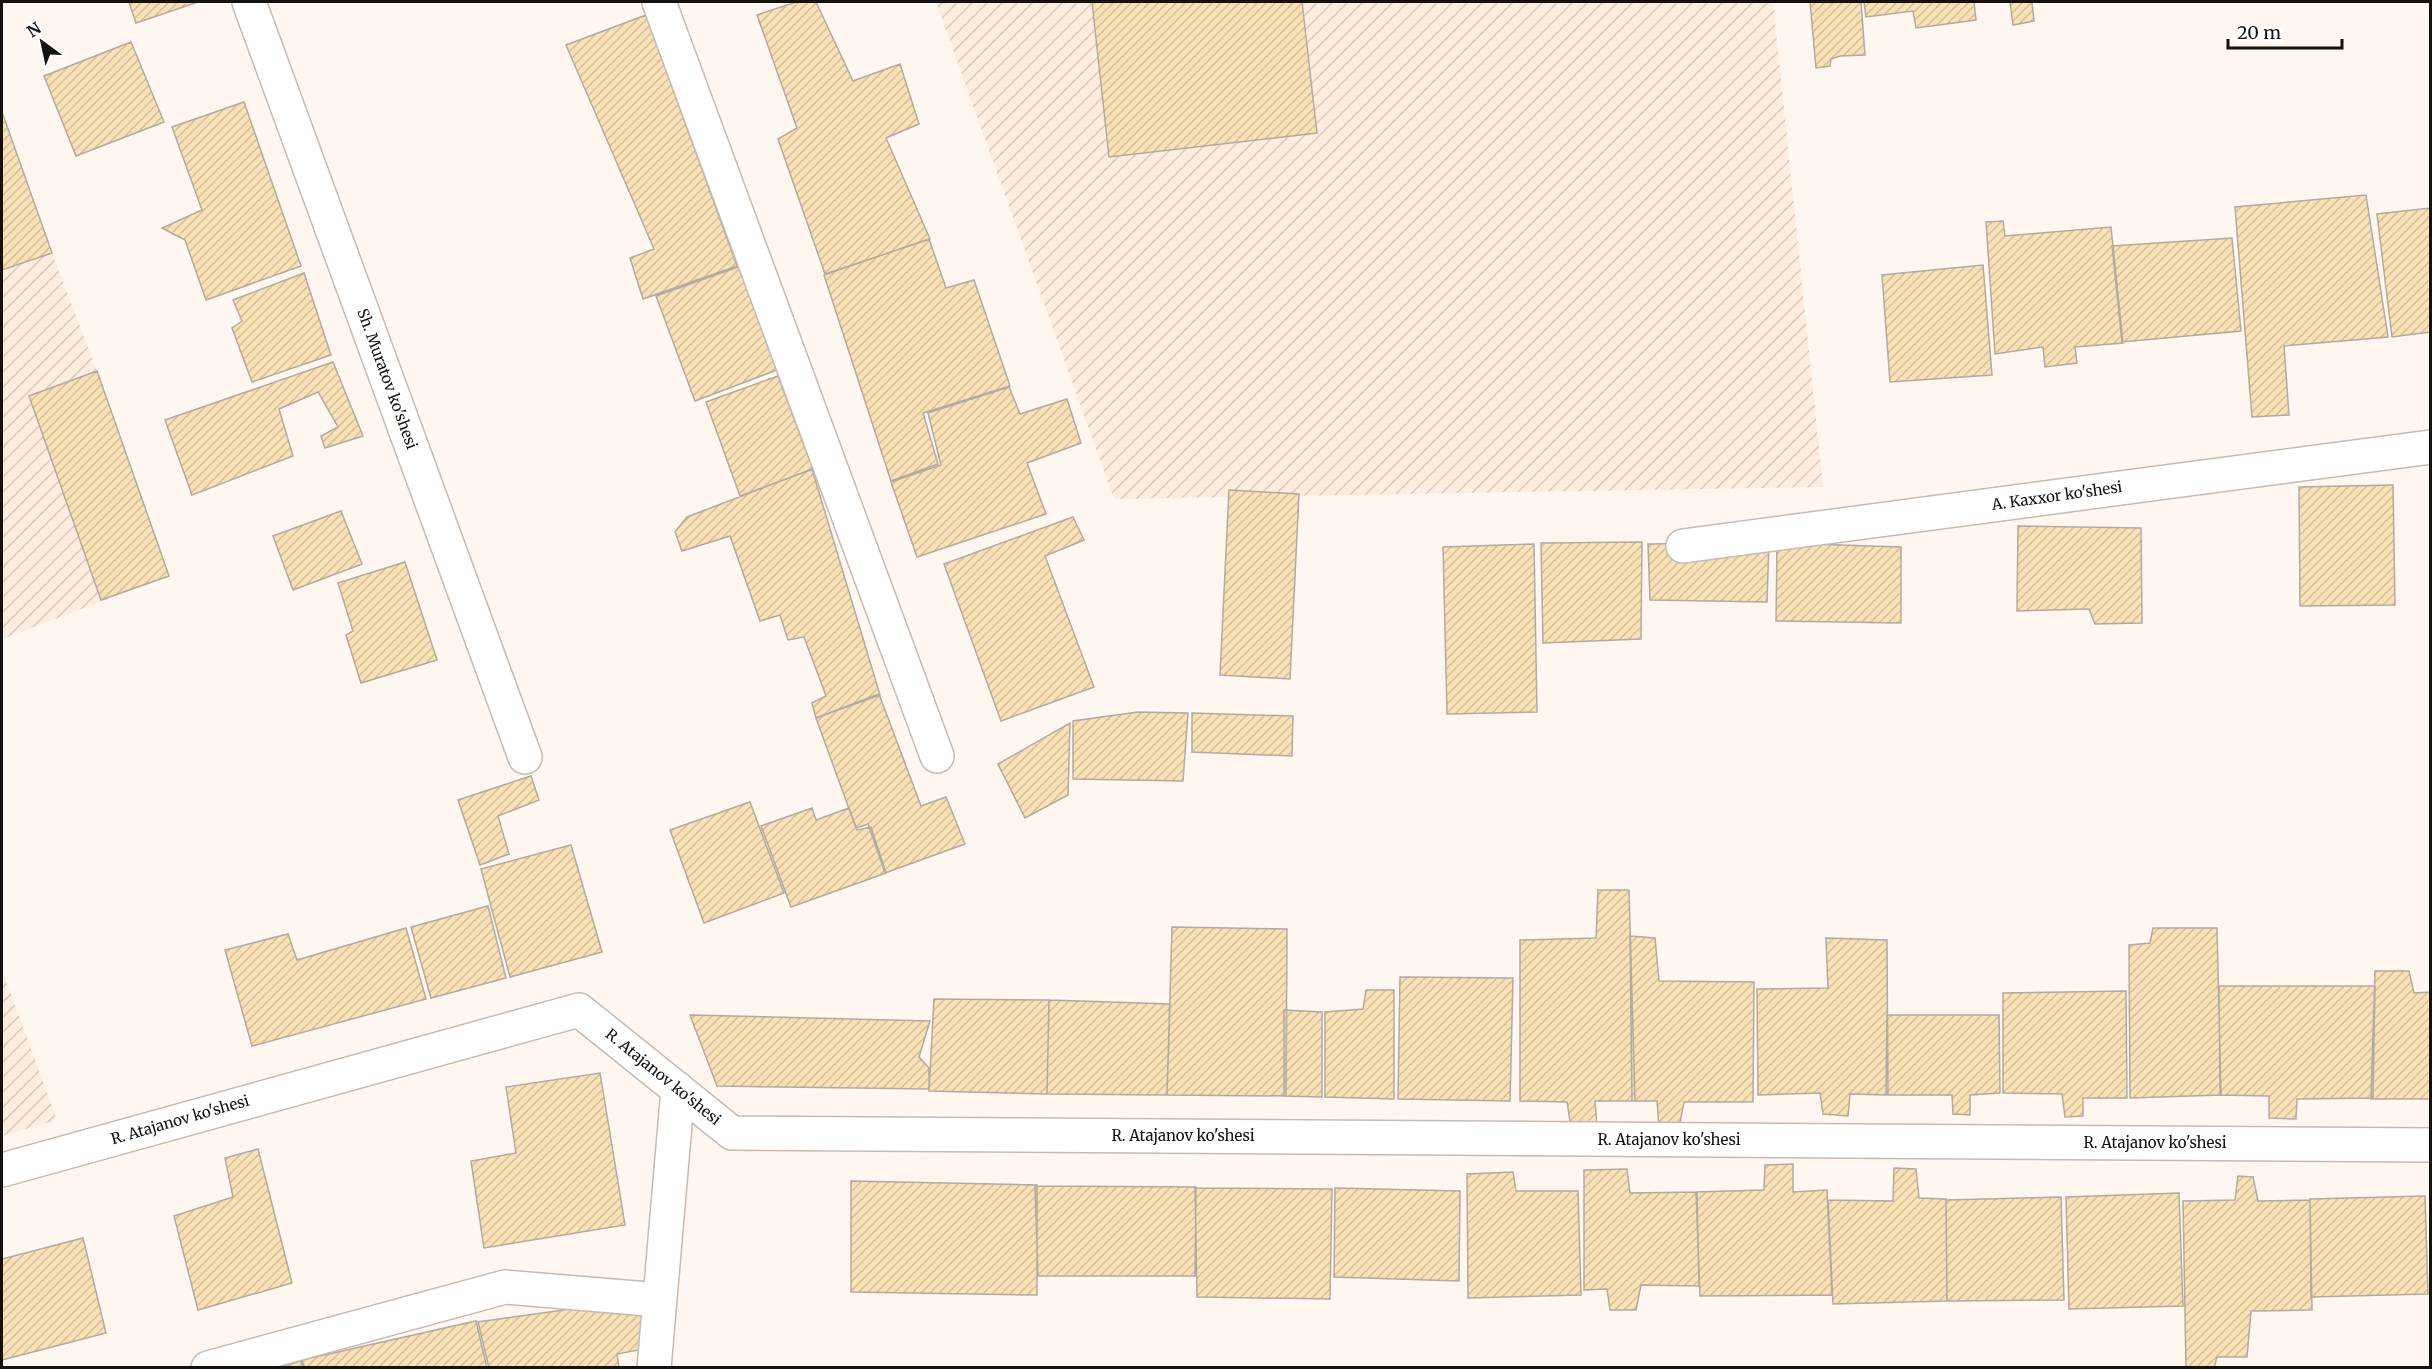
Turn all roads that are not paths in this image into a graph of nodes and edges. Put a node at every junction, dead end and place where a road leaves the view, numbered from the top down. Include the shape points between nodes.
1 (249, 2) edge
2 (659, 2) edge
3 (2430, 447) edge
4 (1683, 546) dead end
5 (937, 756) dead end
6 (525, 758) dead end
7 (678, 1089) junction
8 (2430, 1145) edge
9 (2, 1170) edge
10 (660, 1300) junction
11 (208, 1368) edge
12 (654, 1368) edge

1 - 6 street, Sh. Muratov ko'shesi
2 - 5 street
3 - 4 street, A. Kaxxor ko'shesi
7 - 8 street, R. Atajanov ko'shesi via 732,1133
7 - 9 street, R. Atajanov ko'shesi via 579,1010
7 - 10 street
10 - 11 street via 505,1287
10 - 12 street

